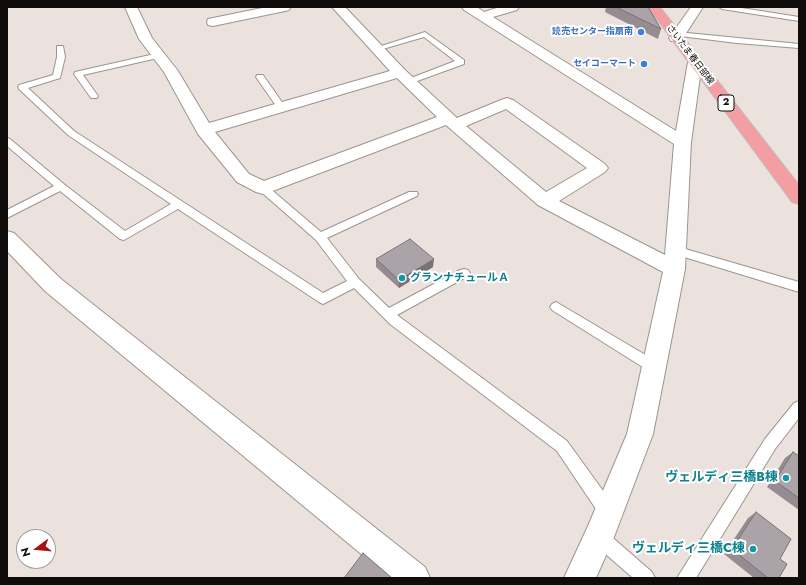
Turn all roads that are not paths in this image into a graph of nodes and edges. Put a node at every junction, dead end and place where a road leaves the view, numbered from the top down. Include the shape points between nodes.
1 (131, 7) edge
2 (285, 7) edge
3 (338, 7) edge
4 (468, 7) edge
5 (513, 7) edge
6 (654, 7) edge
7 (697, 7) edge
8 (722, 7) edge
9 (483, 16) junction
10 (799, 19) edge
11 (213, 22) dead end
12 (678, 36) junction
13 (799, 46) edge
14 (60, 48) dead end
15 (376, 48) junction
16 (159, 55) junction
17 (695, 62) junction
18 (260, 77) dead end
19 (404, 77) junction
20 (94, 96) dead end
21 (282, 108) junction
22 (452, 121) junction
23 (204, 130) junction
24 (7, 141) edge
25 (683, 142) junction
26 (61, 187) junction
27 (263, 188) junction
28 (413, 194) dead end
29 (798, 195) edge
30 (545, 201) junction
31 (178, 204) junction
32 (7, 214) edge
33 (320, 237) junction
34 (7, 238) edge
35 (674, 260) junction
36 (464, 273) dead end
37 (355, 282) junction
38 (799, 287) edge
39 (556, 307) dead end
40 (388, 314) junction
41 (654, 367) junction
42 (799, 408) edge
43 (604, 524) junction
44 (414, 578) edge
45 (580, 578) edge
46 (646, 578) edge
47 (686, 578) edge

1 - 16 street via 146,39
2 - 11 street
3 - 15 street
4 - 9 street
5 - 9 street
6 - 12 main road, さいたま春日部線 / 2
7 - 12 street
8 - 10 lane
9 - 25 street
12 - 13 lane
12 - 17 main road, さいたま春日部線 / 2
14 - 31 lane via 61,57 56,76 22,87 71,132
15 - 19 street
15 - 19 lane via 425,34 461,62
16 - 20 lane via 78,74
16 - 23 street via 171,71
17 - 25 street
17 - 29 main road, さいたま春日部線 / 2
18 - 21 lane
19 - 21 street
19 - 22 street
21 - 23 street
22 - 27 street
22 - 30 street
22 - 30 street via 507,104 599,168
23 - 27 street via 243,178
24 - 26 lane
25 - 35 street
26 - 31 lane via 124,236
26 - 32 lane
27 - 33 lane
28 - 33 lane
30 - 35 street
31 - 37 lane via 323,299
33 - 37 lane
34 - 44 street via 53,285
35 - 38 lane
35 - 41 street
36 - 40 lane
37 - 40 lane
39 - 41 lane
40 - 43 lane via 562,446
41 - 43 street via 640,434
42 - 47 lane via 770,444
43 - 45 street
43 - 46 lane

